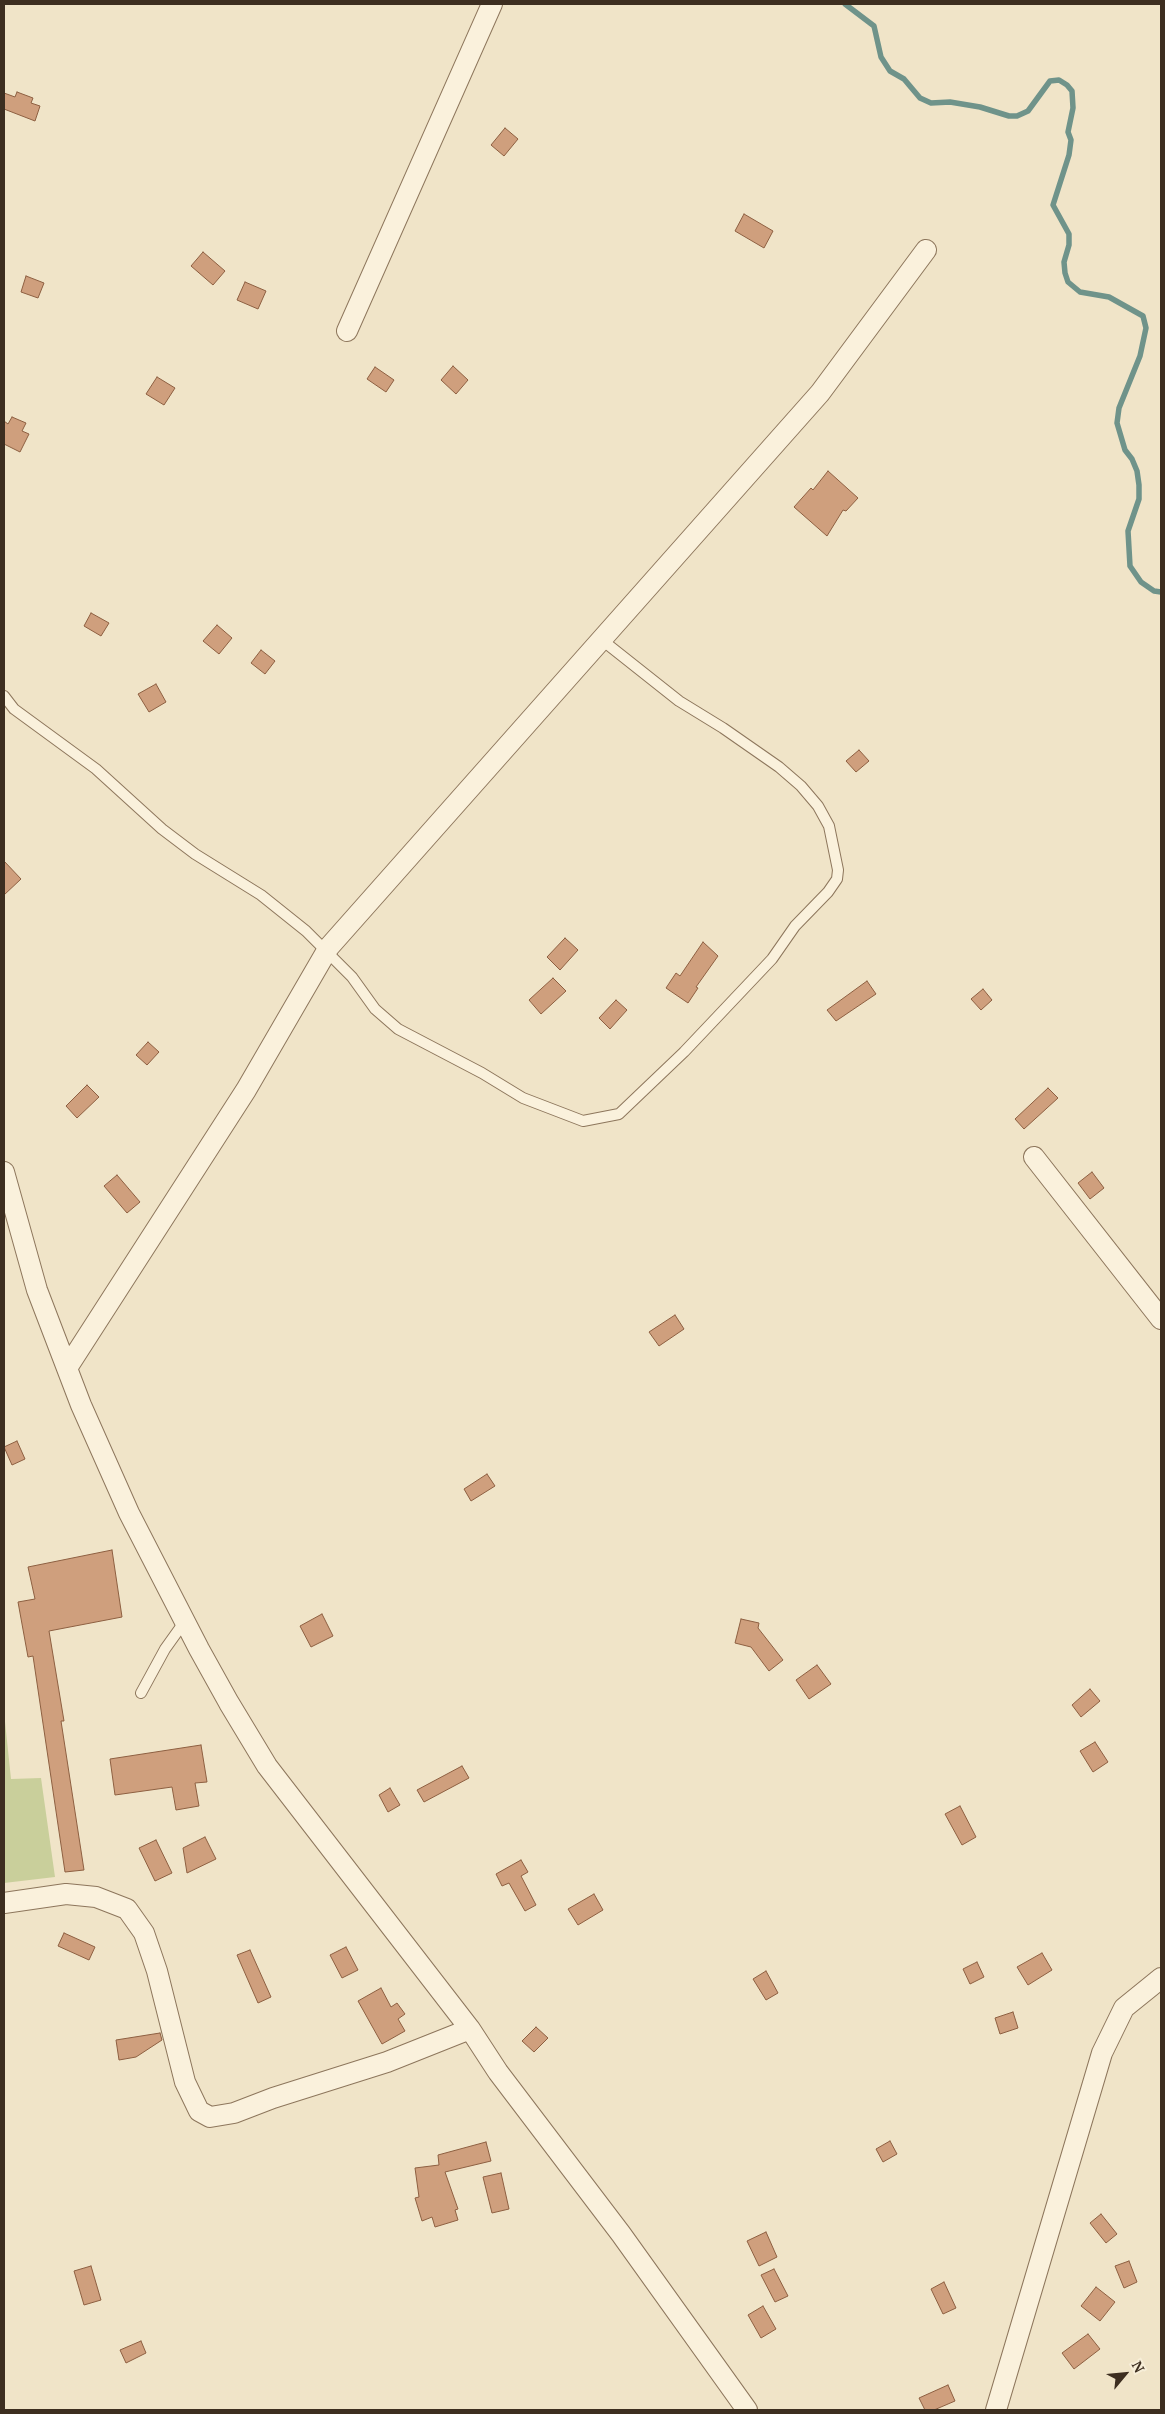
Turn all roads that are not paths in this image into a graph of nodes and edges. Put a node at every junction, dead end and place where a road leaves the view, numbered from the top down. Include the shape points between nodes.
1 (492, 4) edge
2 (926, 250) dead end
3 (347, 331) dead end
4 (602, 640) junction
5 (4, 696) edge
6 (327, 951) junction
7 (1034, 1157) dead end
8 (4, 1172) edge
9 (1161, 1320) edge
10 (67, 1368) junction
11 (185, 1621) junction
12 (141, 1693) dead end
13 (4, 1903) edge
14 (1161, 1978) edge
15 (470, 2029) junction
16 (747, 2410) edge
17 (996, 2410) edge

1 - 3 street
2 - 4 street via 820,393
4 - 6 street
4 - 6 lane via 679,701 779,767 818,806 829,826 837,880 795,926 772,959 684,1052 619,1114 582,1121 523,1098 398,1029 374,1009 352,977
5 - 6 lane via 14,709 96,769 162,829 261,895
6 - 10 street via 246,1090
7 - 9 street
8 - 10 street via 37,1290
10 - 11 street via 130,1513
11 - 12 lane via 165,1648
11 - 15 street via 267,1766
13 - 15 street via 66,1894 96,1897 127,1909 144,1933 157,1971 185,2082 199,2111 210,2117 234,2113 387,2062
14 - 17 street via 1124,2008 1102,2053
15 - 16 street via 498,2072 621,2234

